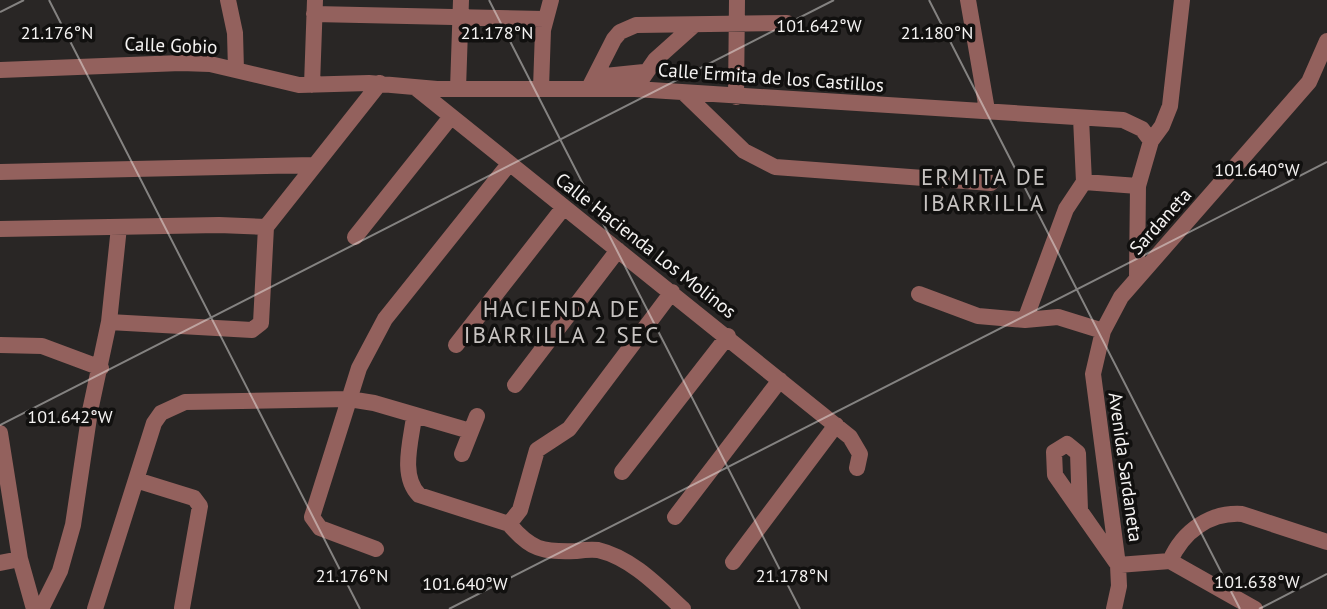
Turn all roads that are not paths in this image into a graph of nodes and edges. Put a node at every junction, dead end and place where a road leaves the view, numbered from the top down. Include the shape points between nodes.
1 (228, 0) edge
2 (551, 0) edge
3 (737, 0) edge
4 (968, 0) edge
5 (1182, 0) edge
6 (314, 7) edge
7 (385, 8) edge
8 (461, 8) edge
9 (544, 19) junction
10 (787, 23) dead end
11 (736, 24) junction
12 (693, 26) junction
13 (1327, 41) edge
14 (0, 70) edge
15 (236, 70) junction
16 (644, 72) junction
17 (592, 82) junction
18 (380, 83) junction
19 (312, 85) junction
20 (416, 88) junction
21 (541, 88) junction
22 (458, 89) junction
23 (635, 89) junction
24 (684, 93) junction
25 (736, 96) junction
26 (987, 110) junction
27 (450, 118) junction
28 (1081, 118) junction
29 (1151, 141) junction
30 (509, 164) junction
31 (314, 165) junction
32 (0, 172) edge
33 (1084, 182) junction
34 (991, 183) dead end
35 (1138, 186) junction
36 (564, 207) junction
37 (119, 227) junction
38 (266, 227) junction
39 (0, 229) edge
40 (355, 237) dead end
41 (618, 250) junction
42 (1137, 277) junction
43 (672, 292) junction
44 (919, 294) dead end
45 (1025, 320) junction
46 (109, 322) junction
47 (1103, 331) junction
48 (728, 336) junction
49 (0, 345) edge
50 (456, 345) dead end
51 (101, 368) junction
52 (780, 380) junction
53 (515, 385) dead end
54 (349, 399) junction
55 (477, 415) dead end
56 (414, 417) junction
57 (836, 425) junction
58 (470, 431) junction
59 (0, 433) edge
60 (462, 454) dead end
61 (857, 468) dead end
62 (622, 472) dead end
63 (4, 475) edge
64 (136, 480) junction
65 (1080, 510) dead end
66 (675, 517) dead end
67 (509, 524) junction
68 (1327, 542) edge
69 (376, 549) dead end
70 (20, 559) junction
71 (1164, 561) junction
72 (733, 562) dead end
73 (0, 563) edge
74 (1127, 564) junction
75 (182, 608) edge
76 (34, 609) edge
77 (41, 609) edge
78 (95, 609) edge
79 (683, 609) edge
80 (1114, 609) edge
81 (1255, 609) edge

1 - 15 street
2 - 9 street
3 - 11 street
4 - 26 street
5 - 29 street via 1170,106
6 - 7 street
6 - 19 street
7 - 8 street
8 - 9 street
8 - 22 street
9 - 21 street
10 - 11 street
11 - 12 street
11 - 25 street
12 - 16 street
12 - 17 street via 636,25 620,32
13 - 42 street, Sardaneta via 1303,90
14 - 15 street, Calle Gobio via 181,63
15 - 19 street, Calle Gobio
16 - 17 street
16 - 23 street
17 - 21 street, Calle Ermita de los Castillos
17 - 23 street, Calle Ermita de los Castillos
18 - 19 street, Calle Gobio
18 - 20 street, Calle Ermita de los Castillos
18 - 31 street
20 - 22 street, Calle Ermita de los Castillos
20 - 27 street, Calle Hacienda Los Molinos
21 - 22 street, Calle Ermita de los Castillos
23 - 24 street, Calle Ermita de los Castillos
24 - 25 street, Calle Ermita de los Castillos
24 - 34 street via 744,151 775,167
25 - 26 street, Calle Ermita de los Castillos
26 - 28 street, Calle Ermita de los Castillos
27 - 30 street, Calle Hacienda Los Molinos
27 - 40 street
28 - 29 street, Calle Ermita de los Castillos via 1134,123
28 - 33 street
29 - 35 street
30 - 36 street, Calle Hacienda Los Molinos
30 - 54 street via 385,318
31 - 32 street
31 - 38 street
33 - 35 street
33 - 45 street via 1066,209
35 - 42 street
36 - 41 street, Calle Hacienda Los Molinos
36 - 50 street
37 - 38 street
37 - 39 street
37 - 46 street
38 - 46 street via 261,323 252,330
41 - 43 street, Calle Hacienda Los Molinos
41 - 53 street
42 - 47 street, Sardaneta via 1109,314
43 - 48 street, Calle Hacienda Los Molinos
43 - 67 street via 569,429 537,450 520,510
44 - 45 street via 978,316
45 - 47 street via 1058,317
46 - 51 street
47 - 74 street, Avenida Sardaneta via 1093,374 1095,402
48 - 52 street, Calle Hacienda Los Molinos
48 - 62 street
49 - 51 street via 42,346
51 - 77 street via 68,548
52 - 57 street, Calle Hacienda Los Molinos
52 - 66 street
54 - 56 street
54 - 64 street via 171,406 154,423
54 - 69 street via 312,517 320,528
55 - 58 street
56 - 58 street
56 - 67 street via 408,471 419,495
57 - 61 street, Calle Hacienda Los Molinos via 860,454
57 - 72 street
58 - 60 street
59 - 63 street
63 - 70 street
64 - 75 street via 194,498 200,506
64 - 78 street
65 - 74 street
67 - 79 street via 533,548 596,550 609,555 644,573
68 - 71 street via 1242,514 1214,516 1184,538
70 - 73 street
70 - 76 street
71 - 74 street
71 - 81 street
74 - 80 street, Avenida Sardaneta

